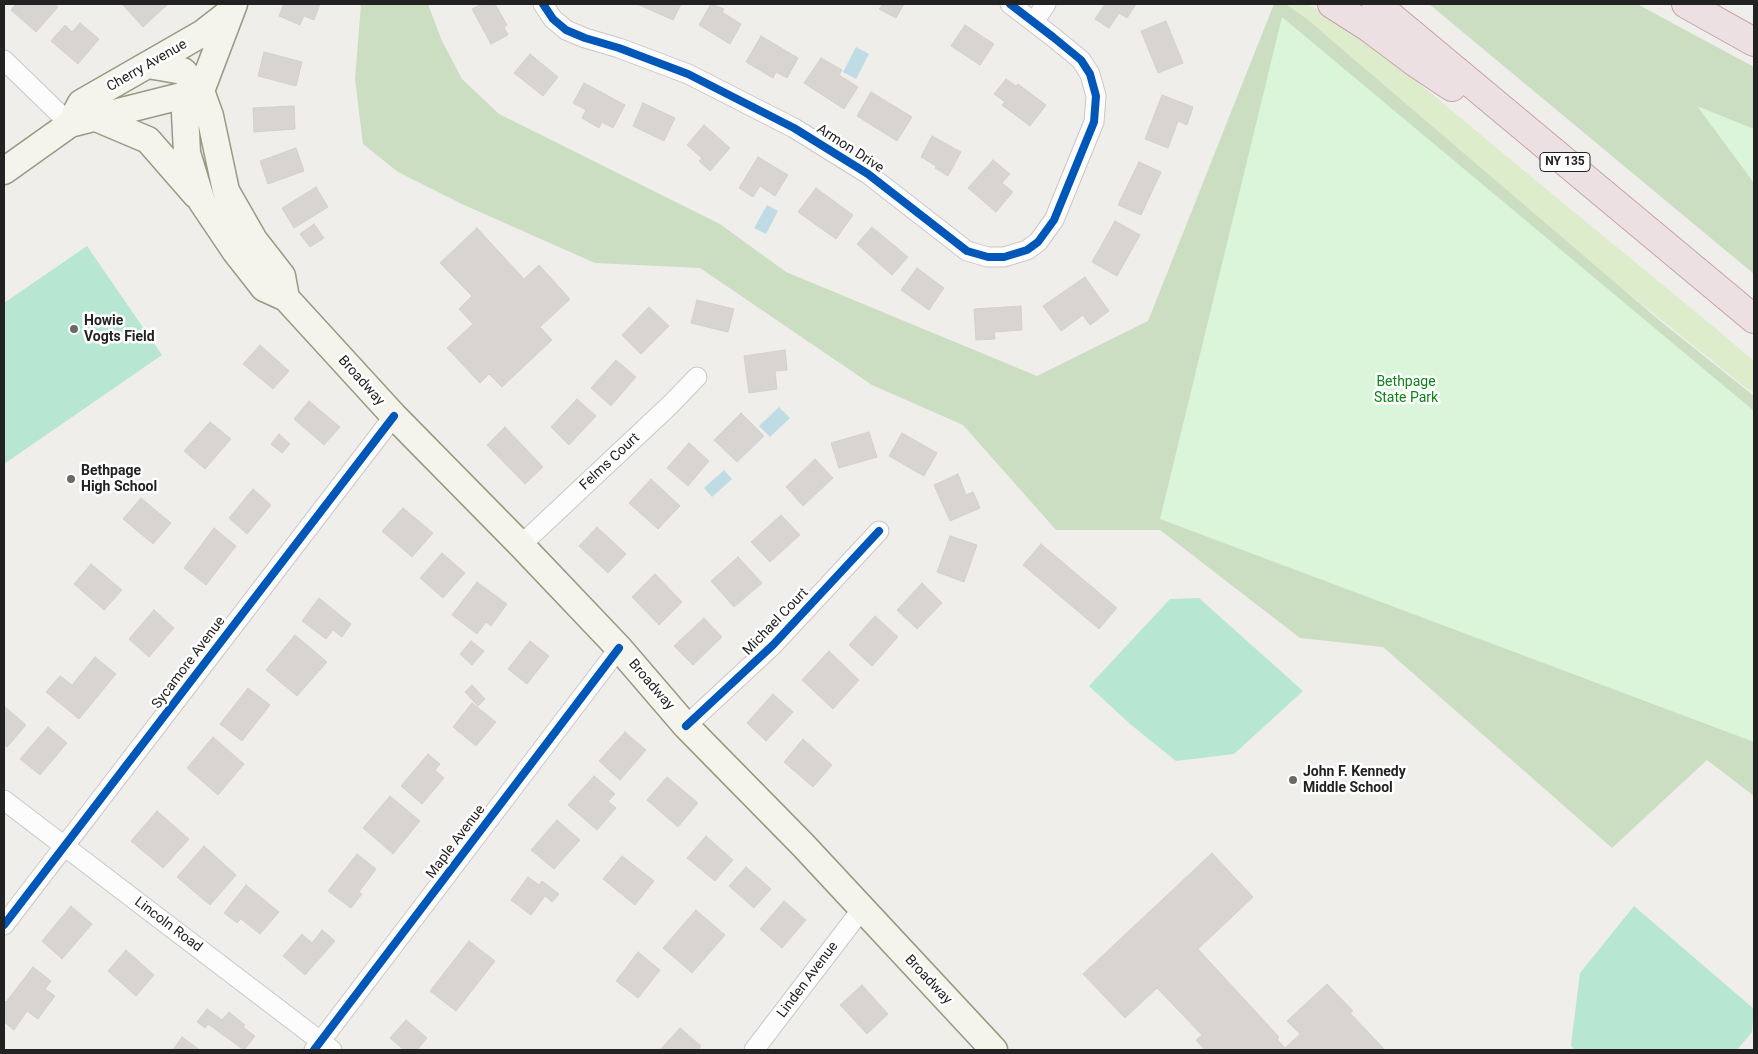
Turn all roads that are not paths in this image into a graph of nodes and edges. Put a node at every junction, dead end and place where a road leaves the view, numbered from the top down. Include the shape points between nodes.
1 (543, 4) edge
2 (1010, 4) edge
3 (1046, 4) edge
4 (1332, 4) edge
5 (1376, 4) edge
6 (1686, 4) edge
7 (232, 8) edge
8 (1034, 22) junction
9 (1754, 42) edge
10 (4, 60) edge
11 (148, 65) junction
12 (201, 91) junction
13 (96, 118) junction
14 (70, 124) junction
15 (1554, 153) junction
16 (4, 171) edge
17 (202, 202) junction
18 (286, 298) junction
19 (1754, 319) edge
20 (697, 377) dead end
21 (394, 416) junction
22 (879, 531) dead end
23 (521, 545) junction
24 (619, 648) junction
25 (686, 726) junction
26 (4, 800) edge
27 (64, 846) junction
28 (862, 909) junction
29 (4, 924) edge
30 (322, 1047) edge
31 (754, 1050) edge
32 (994, 1050) edge

1 - 8 street, Armon Drive via 566,30 688,74 794,128 868,174 967,251 988,257 1004,257 1027,250 1038,242 1054,220 1094,122 1096,96 1090,74 1081,60
2 - 8 street
3 - 8 street
4 - 15 highway
5 - 15 highway, NY 135
6 - 9 highway
7 - 11 main road, Cherry Avenue via 203,33
7 - 12 main road, Broadway
10 - 14 street
11 - 12 main road via 183,72
11 - 14 main road, Cherry Avenue via 81,103
12 - 13 main road, Cherry Avenue
12 - 17 main road, Broadway via 185,113 187,153
12 - 18 main road, Broadway via 210,116 226,192 254,240 282,276
13 - 14 main road, Cherry Avenue
13 - 17 main road via 148,140
14 - 16 main road, Cherry Avenue
15 - 19 highway, NY 135
17 - 18 main road, Broadway via 234,251 264,288
18 - 21 main road, Broadway
20 - 23 street, Felms Court
21 - 23 main road, Broadway
21 - 27 street, Sycamore Avenue
22 - 25 street, Michael Court via 774,645
23 - 24 main road, Broadway
24 - 25 main road, Broadway
24 - 30 street, Maple Avenue
25 - 28 main road, Broadway
26 - 27 street, Lincoln Road
27 - 29 street, Sycamore Avenue
27 - 30 street, Lincoln Road
28 - 31 street, Linden Avenue
28 - 32 main road, Broadway

